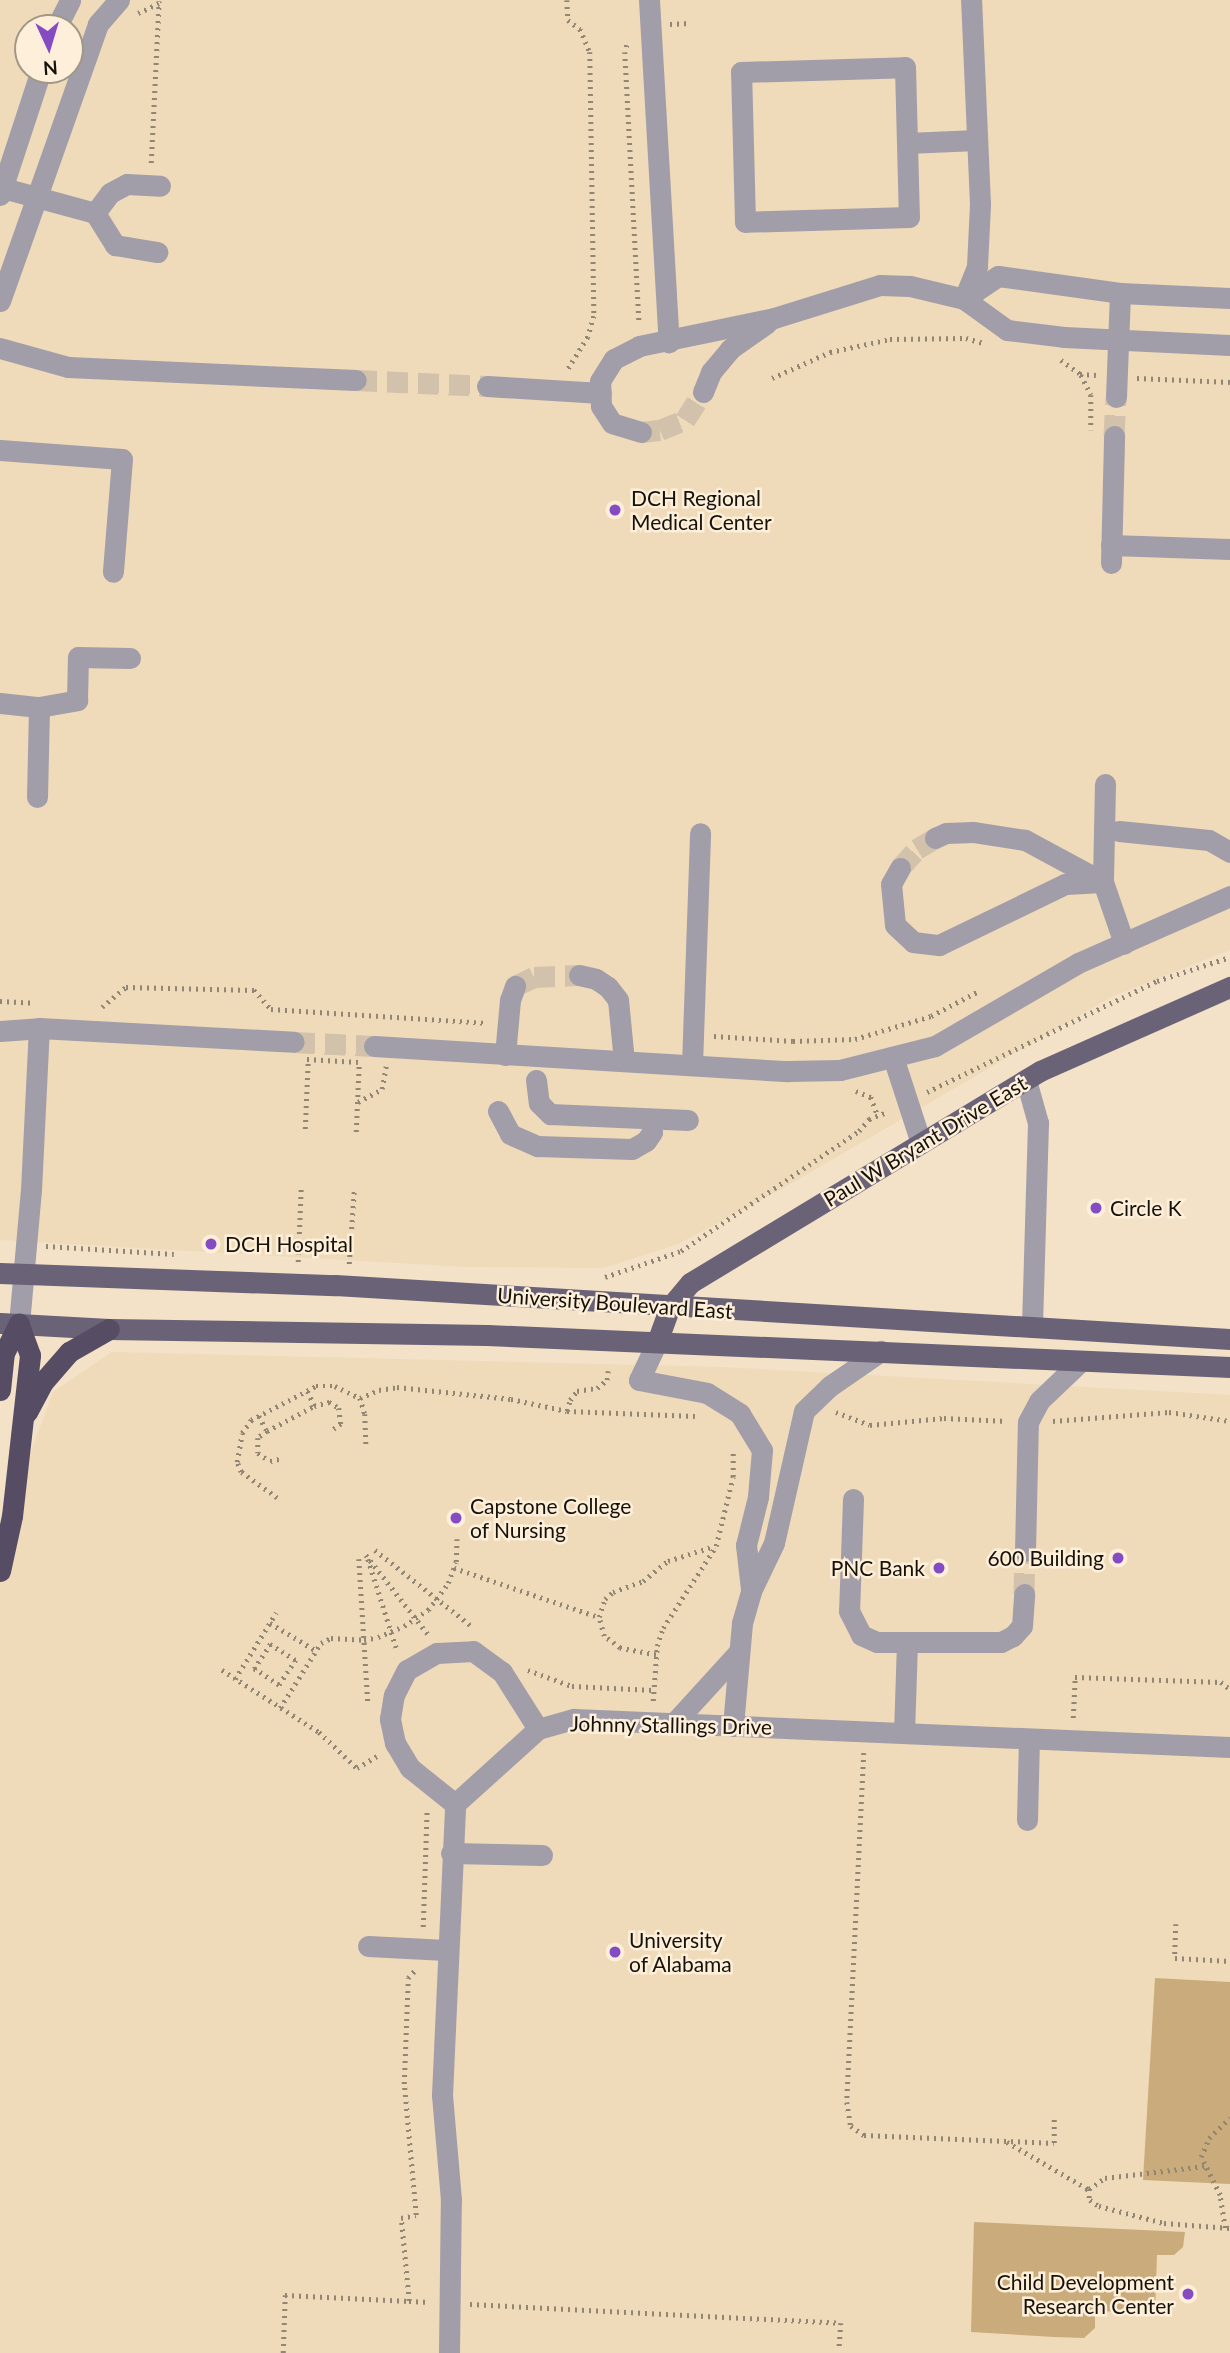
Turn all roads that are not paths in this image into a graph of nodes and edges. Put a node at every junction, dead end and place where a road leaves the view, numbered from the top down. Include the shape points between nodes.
1 (119, 0) edge
2 (649, 0) edge
3 (971, 0) edge
4 (36, 84) edge
5 (977, 140) junction
6 (907, 143) junction
7 (160, 186) dead end
8 (1, 191) edge
9 (36, 198) junction
10 (95, 213) junction
11 (156, 252) dead end
12 (1120, 293) junction
13 (1230, 298) edge
14 (964, 299) junction
15 (0, 300) edge
16 (774, 318) junction
17 (1119, 339) junction
18 (669, 342) junction
19 (1230, 345) edge
20 (0, 348) edge
21 (356, 380) tunnel mouth
22 (487, 386) tunnel mouth
23 (1116, 387) tunnel mouth
24 (703, 392) tunnel mouth
25 (601, 393) junction
26 (641, 432) tunnel mouth
27 (1114, 436) tunnel mouth
28 (0, 450) edge
29 (1230, 549) edge
30 (113, 572) dead end
31 (130, 658) dead end
32 (0, 703) edge
33 (38, 707) junction
34 (1105, 784) dead end
35 (37, 797) dead end
36 (1119, 831) dead end
37 (700, 833) dead end
38 (935, 838) tunnel mouth
39 (1230, 852) edge
40 (900, 869) tunnel mouth
41 (1103, 882) junction
42 (1230, 896) edge
43 (1124, 943) junction
44 (579, 975) tunnel mouth
45 (515, 986) dead end
46 (1230, 987) edge
47 (38, 1028) junction
48 (0, 1031) edge
49 (294, 1042) tunnel mouth
50 (374, 1046) tunnel mouth
51 (505, 1055) junction
52 (893, 1057) junction
53 (624, 1060) junction
54 (692, 1065) junction
55 (536, 1080) dead end
56 (1026, 1080) junction
57 (498, 1111) dead end
58 (688, 1120) dead end
59 (653, 1132) dead end
60 (921, 1143) junction
61 (0, 1273) edge
62 (23, 1273) junction
63 (670, 1307) junction
64 (9, 1324) edge
65 (1032, 1327) junction
66 (109, 1329) junction
67 (1230, 1339) edge
68 (657, 1342) junction
69 (881, 1351) junction
70 (1080, 1362) junction
71 (1230, 1367) edge
72 (0, 1390) edge
73 (21, 1423) junction
74 (853, 1499) dead end
75 (1025, 1551) tunnel mouth
76 (0, 1571) edge
77 (751, 1591) junction
78 (1024, 1594) tunnel mouth
79 (907, 1643) junction
80 (738, 1653) junction
81 (674, 1723) junction
82 (733, 1726) junction
83 (538, 1729) junction
84 (904, 1733) junction
85 (1028, 1739) junction
86 (1230, 1748) edge
87 (455, 1804) junction
88 (1027, 1820) dead end
89 (451, 1853) junction
90 (542, 1855) dead end
91 (368, 1946) dead end
92 (446, 1950) junction
93 (449, 2353) edge

1 - 9 street via 98,24
2 - 18 street
3 - 5 street
4 - 8 street
5 - 6 street
5 - 14 street via 977,266
6 - 6 street via 909,217 745,222 741,72 905,67
7 - 10 street via 127,184 110,193
8 - 9 street
9 - 10 street
9 - 15 street
10 - 11 street via 115,245
12 - 13 street
12 - 14 street via 998,276
12 - 17 street
14 - 16 street via 910,286 880,285
14 - 17 street via 1007,330
16 - 18 street
16 - 24 street via 730,349 711,372
17 - 19 street
17 - 23 street
18 - 25 street via 639,346 614,359 600,381
20 - 21 street via 68,367
22 - 25 street
25 - 26 street via 601,406 612,423
27 - 29 street via 1111,554
28 - 30 street via 122,459
31 - 33 street via 78,657 77,700
32 - 33 street
33 - 35 street
34 - 41 street
36 - 39 street via 1209,840
37 - 54 street
38 - 41 street via 973,832 1025,840
40 - 41 street via 891,884 895,925 913,942 939,945 1065,884
41 - 43 street
42 - 43 street
43 - 52 street via 1078,963 934,1046
44 - 53 street via 596,979 618,1000
45 - 51 street
46 - 56 main road, Paul W Bryant Drive East
47 - 48 street
47 - 49 street
47 - 62 street
50 - 51 street
51 - 53 street
52 - 54 street via 840,1070
52 - 60 street
53 - 54 street
55 - 58 street via 539,1103 550,1114
56 - 60 main road, Paul W Bryant Drive East
56 - 65 street via 1038,1123
57 - 59 street via 510,1134 537,1146 632,1149
60 - 63 main road, Paul W Bryant Drive East via 690,1283
61 - 62 main road, University Boulevard East
62 - 63 main road, University Boulevard East via 335,1285
62 - 64 street
63 - 65 main road, University Boulevard East
63 - 68 main road, Paul W Bryant Drive East
64 - 66 main road, University Boulevard East
64 - 72 highway
64 - 73 highway via 30,1355
65 - 67 main road, University Boulevard East
66 - 68 main road, University Boulevard East
66 - 73 highway via 69,1352 43,1382
68 - 69 main road, University Boulevard East
68 - 77 street via 639,1380 707,1392 740,1413 762,1450 758,1497 746,1545
69 - 70 main road, University Boulevard East
69 - 77 street via 830,1386 804,1411 774,1543
70 - 71 main road, University Boulevard East
70 - 75 street via 1039,1401 1028,1423
73 - 76 highway via 12,1516
74 - 79 street via 849,1611 853,1625 861,1635 877,1642
77 - 80 street
78 - 79 street via 1022,1626 1001,1642
79 - 84 street
80 - 81 street
80 - 82 street
81 - 82 street, Johnny Stallings Drive
81 - 83 street, Johnny Stallings Drive via 574,1719
82 - 84 street, Johnny Stallings Drive
83 - 87 street, Johnny Stallings Drive
83 - 87 street via 502,1672 473,1651 437,1653 407,1670 394,1695 390,1719 395,1743 410,1768
84 - 85 street, Johnny Stallings Drive
85 - 86 street, Johnny Stallings Drive
85 - 88 street
87 - 89 street
89 - 90 street
89 - 92 street
91 - 92 street
92 - 93 street via 442,2095 451,2200

